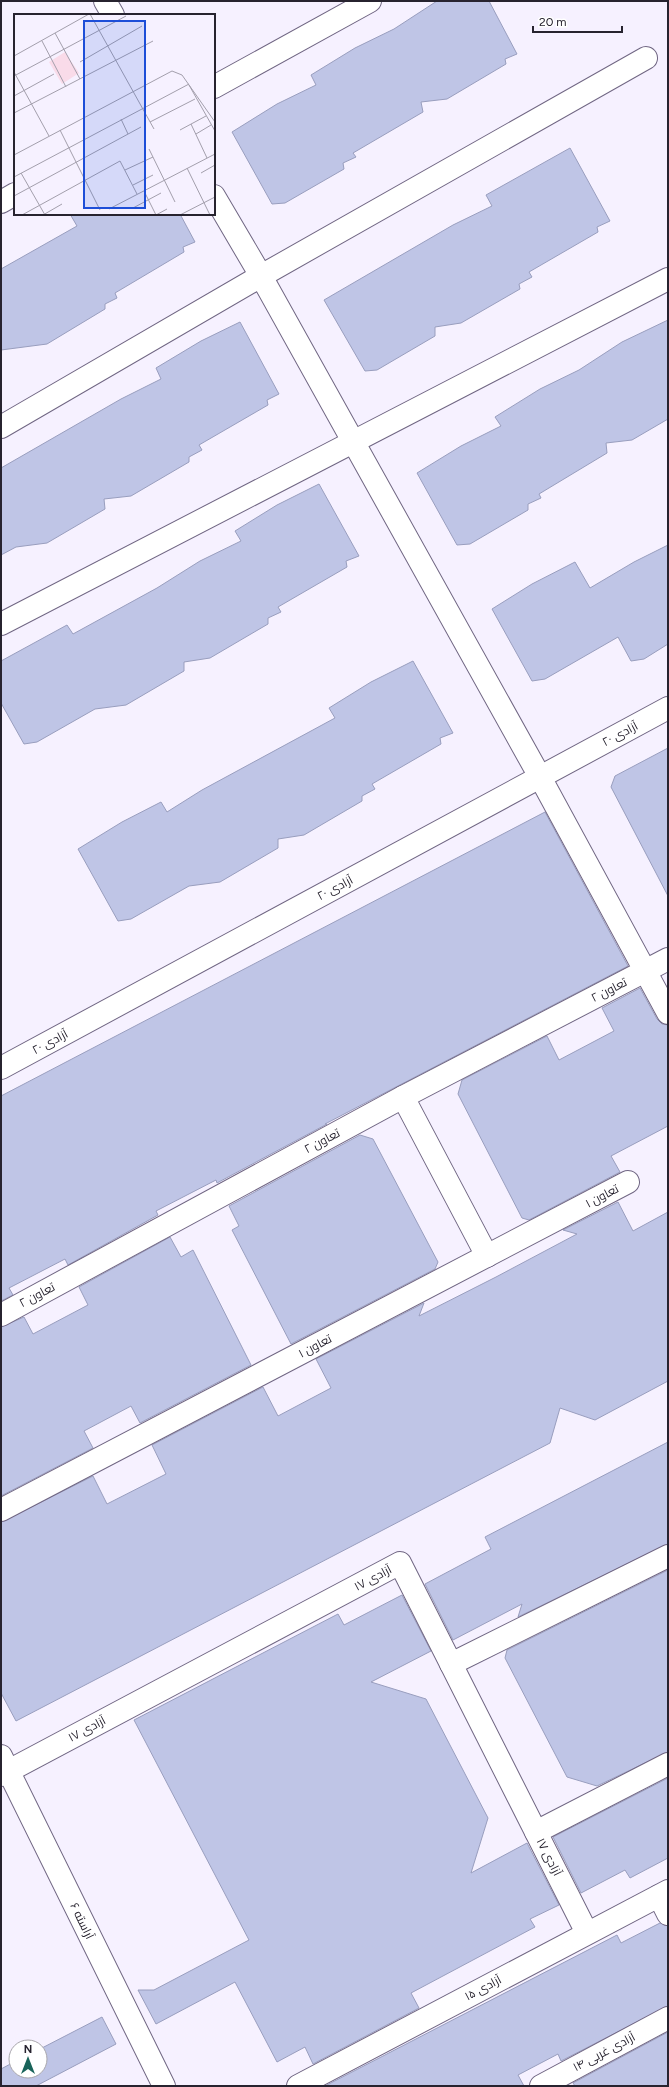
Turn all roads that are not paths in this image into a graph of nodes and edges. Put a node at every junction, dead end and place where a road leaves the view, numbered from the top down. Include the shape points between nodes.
1 (105, 1) edge
2 (370, 1) edge
3 (112, 14) edge
4 (646, 58) dead end
5 (215, 86) edge
6 (14, 195) edge
7 (215, 198) edge
8 (1, 202) edge
9 (261, 276) junction
10 (668, 279) edge
11 (1, 427) edge
12 (354, 442) junction
13 (1, 624) edge
14 (668, 708) edge
15 (540, 777) junction
16 (668, 959) edge
17 (645, 971) junction
18 (668, 1013) edge
19 (1, 1068) edge
20 (403, 1097) junction
21 (628, 1182) dead end
22 (487, 1256) junction
23 (1, 1315) edge
24 (1, 1510) edge
25 (668, 1556) edge
26 (451, 1664) junction
27 (668, 1764) edge
28 (3, 1767) edge
29 (536, 1832) junction
30 (665, 1900) edge
31 (587, 1933) junction
32 (668, 2018) edge
33 (164, 2086) edge
34 (298, 2086) edge
35 (541, 2086) edge

1 - 3 street
2 - 5 street
4 - 9 street
6 - 8 street
7 - 9 street
9 - 11 street
9 - 12 street
10 - 12 street
12 - 13 street
12 - 15 street
14 - 15 street, آزادی ۲۰
15 - 17 street
15 - 19 street, آزادی ۲۰
16 - 17 street, تعاون ۲
17 - 18 street
17 - 20 street, تعاون ۲
20 - 22 street
20 - 23 street, تعاون ۲
21 - 22 street, تعاون ۱
22 - 24 street, تعاون ۱
25 - 26 street
26 - 28 street, آزادی ۱۷ via 400,1564
26 - 29 street, آزادی ۱۷
27 - 29 street
28 - 33 street, آراسته ۶
29 - 31 street, آزادی ۱۷
30 - 31 street, آزادی ۱۵
31 - 34 street, آزادی ۱۵
32 - 35 street, آزادی غربی ۱۴

